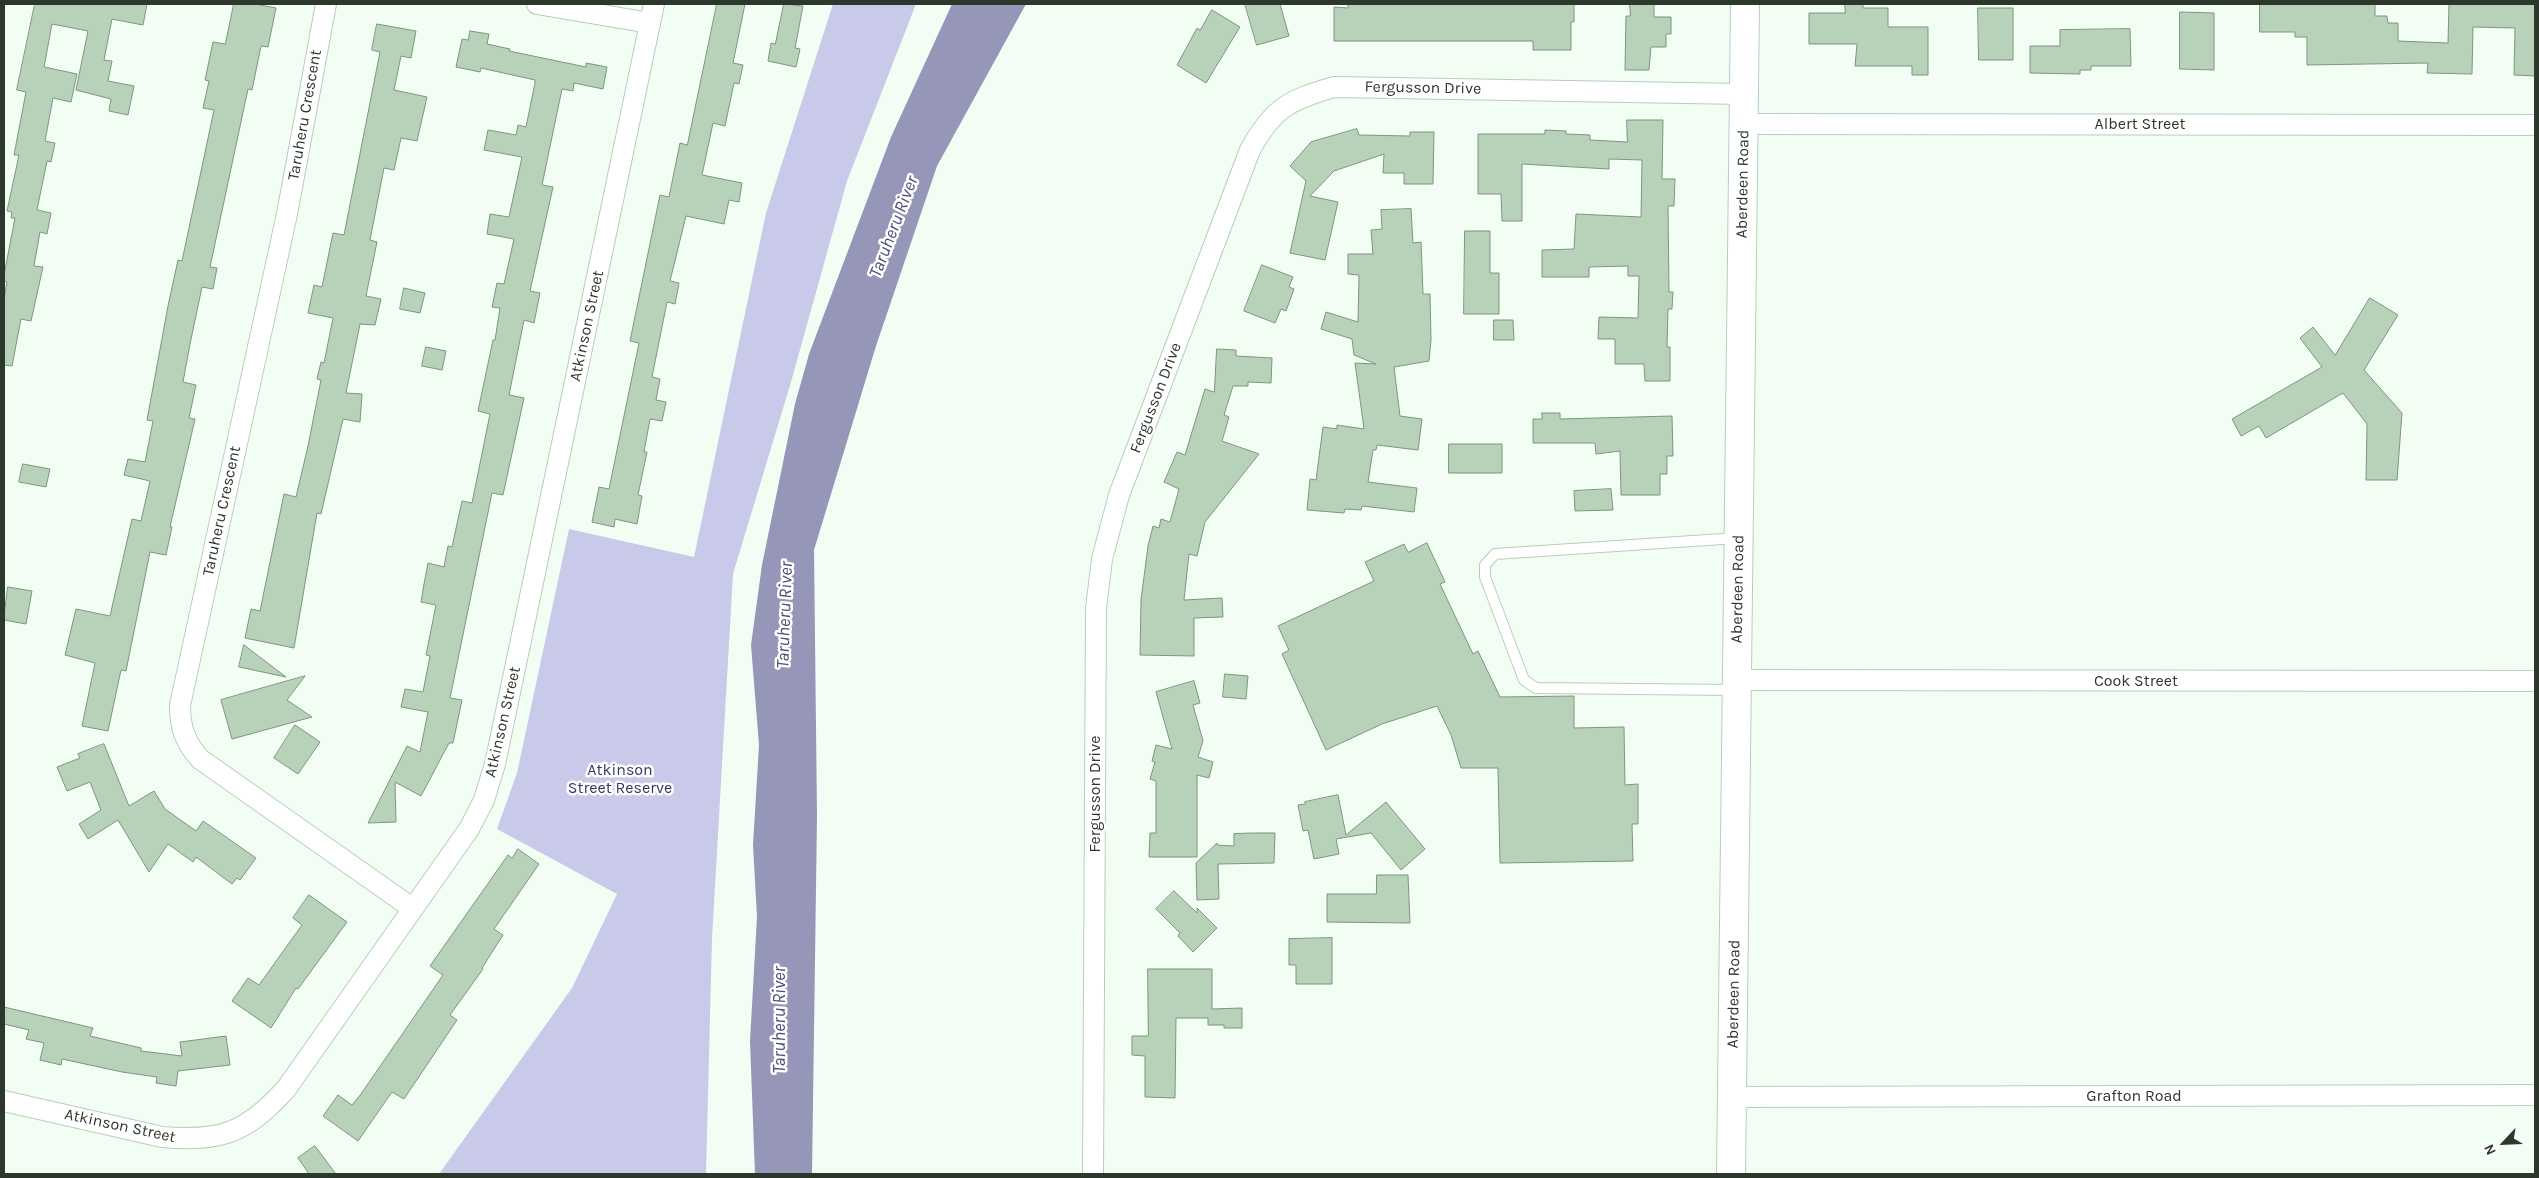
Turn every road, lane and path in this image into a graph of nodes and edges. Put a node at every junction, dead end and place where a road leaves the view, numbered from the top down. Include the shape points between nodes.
1 (326, 4) edge
2 (537, 4) edge
3 (654, 4) edge
4 (1745, 4) edge
5 (650, 23) junction
6 (1744, 94) junction
7 (1744, 124) junction
8 (2535, 125) edge
9 (1739, 538) junction
10 (2535, 681) edge
11 (1737, 685) junction
12 (412, 908) junction
13 (2535, 1095) edge
14 (1732, 1097) junction
15 (4, 1101) edge
16 (1093, 1174) edge
17 (1731, 1174) edge

1 - 12 street, Taruheru Crescent via 288,214 180,705 180,726 188,745 200,759
2 - 5 street
3 - 5 street, Atkinson Street
4 - 6 street, Aberdeen Road
5 - 12 street, Atkinson Street via 495,764 484,800 469,830
6 - 7 street, Aberdeen Road
6 - 16 street, Fergusson Drive via 1334,87 1304,96 1278,110 1262,126 1250,150 1119,495 1102,558 1096,608
7 - 8 street, Albert Street
7 - 9 street, Aberdeen Road
9 - 11 street, Aberdeen Road
9 - 11 lane via 1495,554 1485,565 1485,578 1524,680 1536,688
10 - 11 street, Cook Street
11 - 14 street, Aberdeen Road
12 - 15 street, Atkinson Street via 286,1089 264,1114 240,1129 211,1138 162,1137
13 - 14 street, Grafton Road
14 - 17 street, Aberdeen Road

